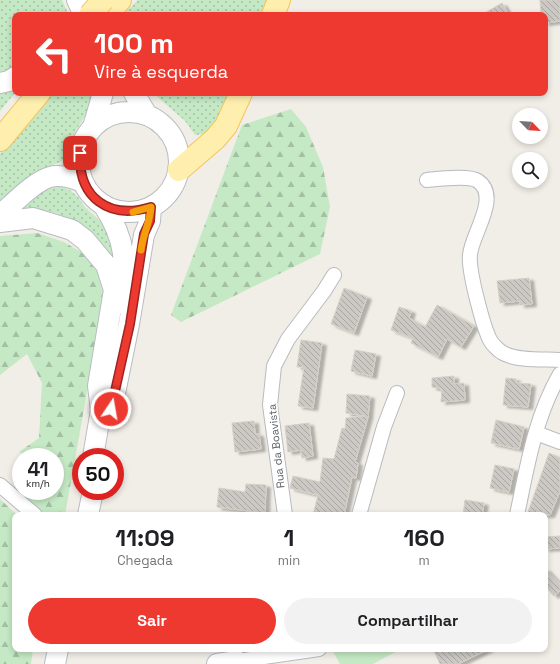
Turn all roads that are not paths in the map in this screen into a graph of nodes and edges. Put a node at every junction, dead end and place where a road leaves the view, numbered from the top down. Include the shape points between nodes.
1 (77, 0) edge
2 (95, 0) edge
3 (104, 0) edge
4 (120, 0) edge
5 (279, 0) edge
6 (83, 12) edge
7 (93, 12) edge
8 (101, 12) edge
9 (109, 12) edge
10 (274, 12) edge
11 (12, 79) edge
12 (0, 82) edge
13 (22, 96) edge
14 (37, 96) edge
15 (102, 96) edge
16 (136, 96) edge
17 (240, 96) edge
18 (147, 115) junction
19 (0, 123) edge
20 (93, 127) junction
21 (0, 140) edge
22 (179, 170) junction
23 (427, 180) dead end
24 (84, 182) junction
25 (104, 206) junction
26 (151, 207) junction
27 (0, 215) edge
28 (0, 222) edge
29 (334, 275) dead end
30 (560, 360) edge
31 (560, 374) edge
32 (397, 393) dead end
33 (101, 410) junction
34 (536, 433) junction
35 (560, 442) edge
36 (95, 448) edge
37 (103, 448) edge
38 (0, 485) edge
39 (86, 500) edge
40 (91, 500) edge
41 (32, 512) edge
42 (84, 512) edge
43 (89, 512) edge
44 (285, 512) edge
45 (360, 512) edge
46 (518, 512) edge
47 (57, 652) edge
48 (301, 652) edge
49 (239, 662) edge
50 (55, 664) edge
51 (217, 664) edge

1 - 6 main road
2 - 8 main road
3 - 7 main road, bridge
4 - 9 main road
5 - 10 main road
11 - 12 main road
13 - 19 main road
14 - 21 main road
15 - 20 main road
16 - 18 main road
17 - 22 main road via 226,126
18 - 20 main road via 133,112 118,113 104,118
18 - 22 main road via 159,121 176,143
20 - 24 main road via 80,153 80,168
22 - 26 main road via 174,185 164,198
23 - 30 street via 471,178 479,181 486,192 487,205 470,254 470,270 490,342 503,353 527,359
24 - 25 main road
24 - 27 main road via 70,177 50,177 33,187
25 - 26 main road via 136,212
25 - 33 main road via 115,222 125,261 124,282
26 - 37 main road via 150,221 141,248 130,324
28 - 33 main road via 33,218 72,230 85,240 106,265 114,290 98,386
29 - 44 street, Rua da Boavista via 288,339 274,366 270,405
31 - 34 street
32 - 45 street via 384,427
33 - 36 main road
34 - 35 street
34 - 46 street
38 - 41 street
39 - 42 main road
40 - 43 main road
47 - 50 main road
48 - 49 street
49 - 51 main road

